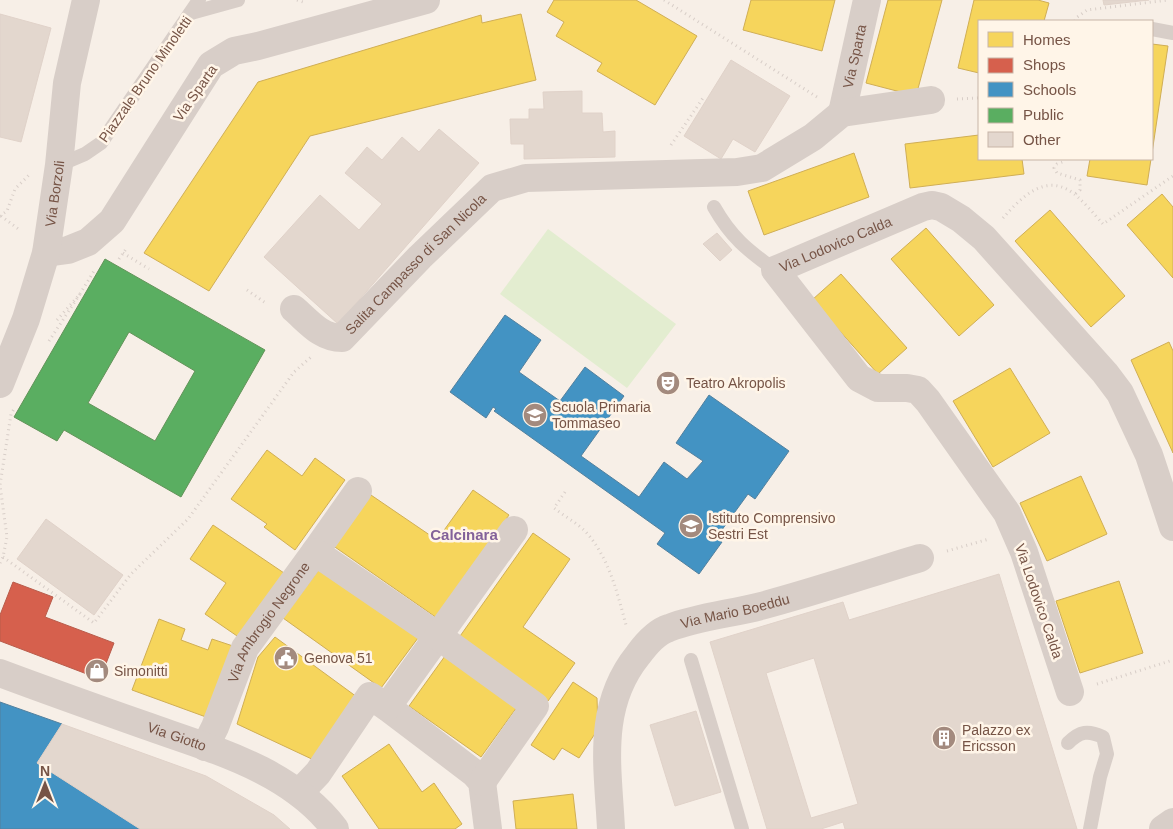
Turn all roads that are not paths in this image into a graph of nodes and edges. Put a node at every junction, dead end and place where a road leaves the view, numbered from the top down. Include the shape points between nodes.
1 (86, 0) edge
2 (198, 0) edge
3 (238, 0) edge
4 (426, 0) edge
5 (867, 0) edge
6 (191, 13) junction
7 (1153, 29) edge
8 (1173, 33) edge
9 (932, 100) dead end
10 (842, 113) junction
11 (59, 165) junction
12 (714, 207) dead end
13 (46, 252) junction
14 (775, 270) junction
15 (294, 309) dead end
16 (0, 382) edge
17 (358, 491) dead end
18 (1173, 527) edge
19 (514, 530) dead end
20 (315, 552) junction
21 (920, 558) road end
22 (438, 636) junction
23 (691, 660) dead end
24 (0, 674) edge
25 (1070, 692) road end
26 (378, 702) junction
27 (1068, 743) dead end
28 (205, 747) junction
29 (482, 782) junction
30 (299, 792) junction
31 (1173, 822) edge
32 (335, 829) edge
33 (488, 829) edge
34 (611, 829) edge
35 (742, 829) edge
36 (1090, 829) edge
37 (1163, 829) edge

1 - 11 street, Via Borzoli via 68,83
2 - 6 lane, Piazzale Bruno Minoletti
3 - 6 lane
4 - 13 street, Via Sparta via 234,51 211,66 112,221 88,242 68,250
5 - 10 street, Via Sparta
6 - 11 lane, Piazzale Bruno Minoletti via 101,143
7 - 8 lane
9 - 10 street
10 - 15 street, Salita Campasso di San Nicola via 813,137 762,168 737,172 526,178 492,188 342,338 324,335
11 - 13 street, Via Borzoli
12 - 14 lane via 735,239
13 - 16 street, Via Borzoli via 26,319
14 - 18 street, Via Lodovico Calda via 923,207 941,207 961,218 984,238 1120,393 1150,455
14 - 25 street, Via Lodovico Calda via 859,378 878,388 918,390 1007,513 1024,552
17 - 20 street
19 - 22 street
20 - 22 street, Via Ambrogio Negrone
20 - 28 street, Via Ambrogio Negrone via 245,648
21 - 34 street, Via Mario Boeddu via 760,606 667,628 648,641 620,682 611,706 606,743
22 - 26 street
22 - 29 street, Via Ambrogio Negrone via 535,706
23 - 35 lane
24 - 28 street, Via Giotto
26 - 29 street
26 - 30 street
27 - 36 lane via 1077,734 1092,732 1104,737 1107,754
28 - 30 street, Via Giotto via 259,768
29 - 33 street
30 - 32 street, Via Giotto
31 - 37 street

